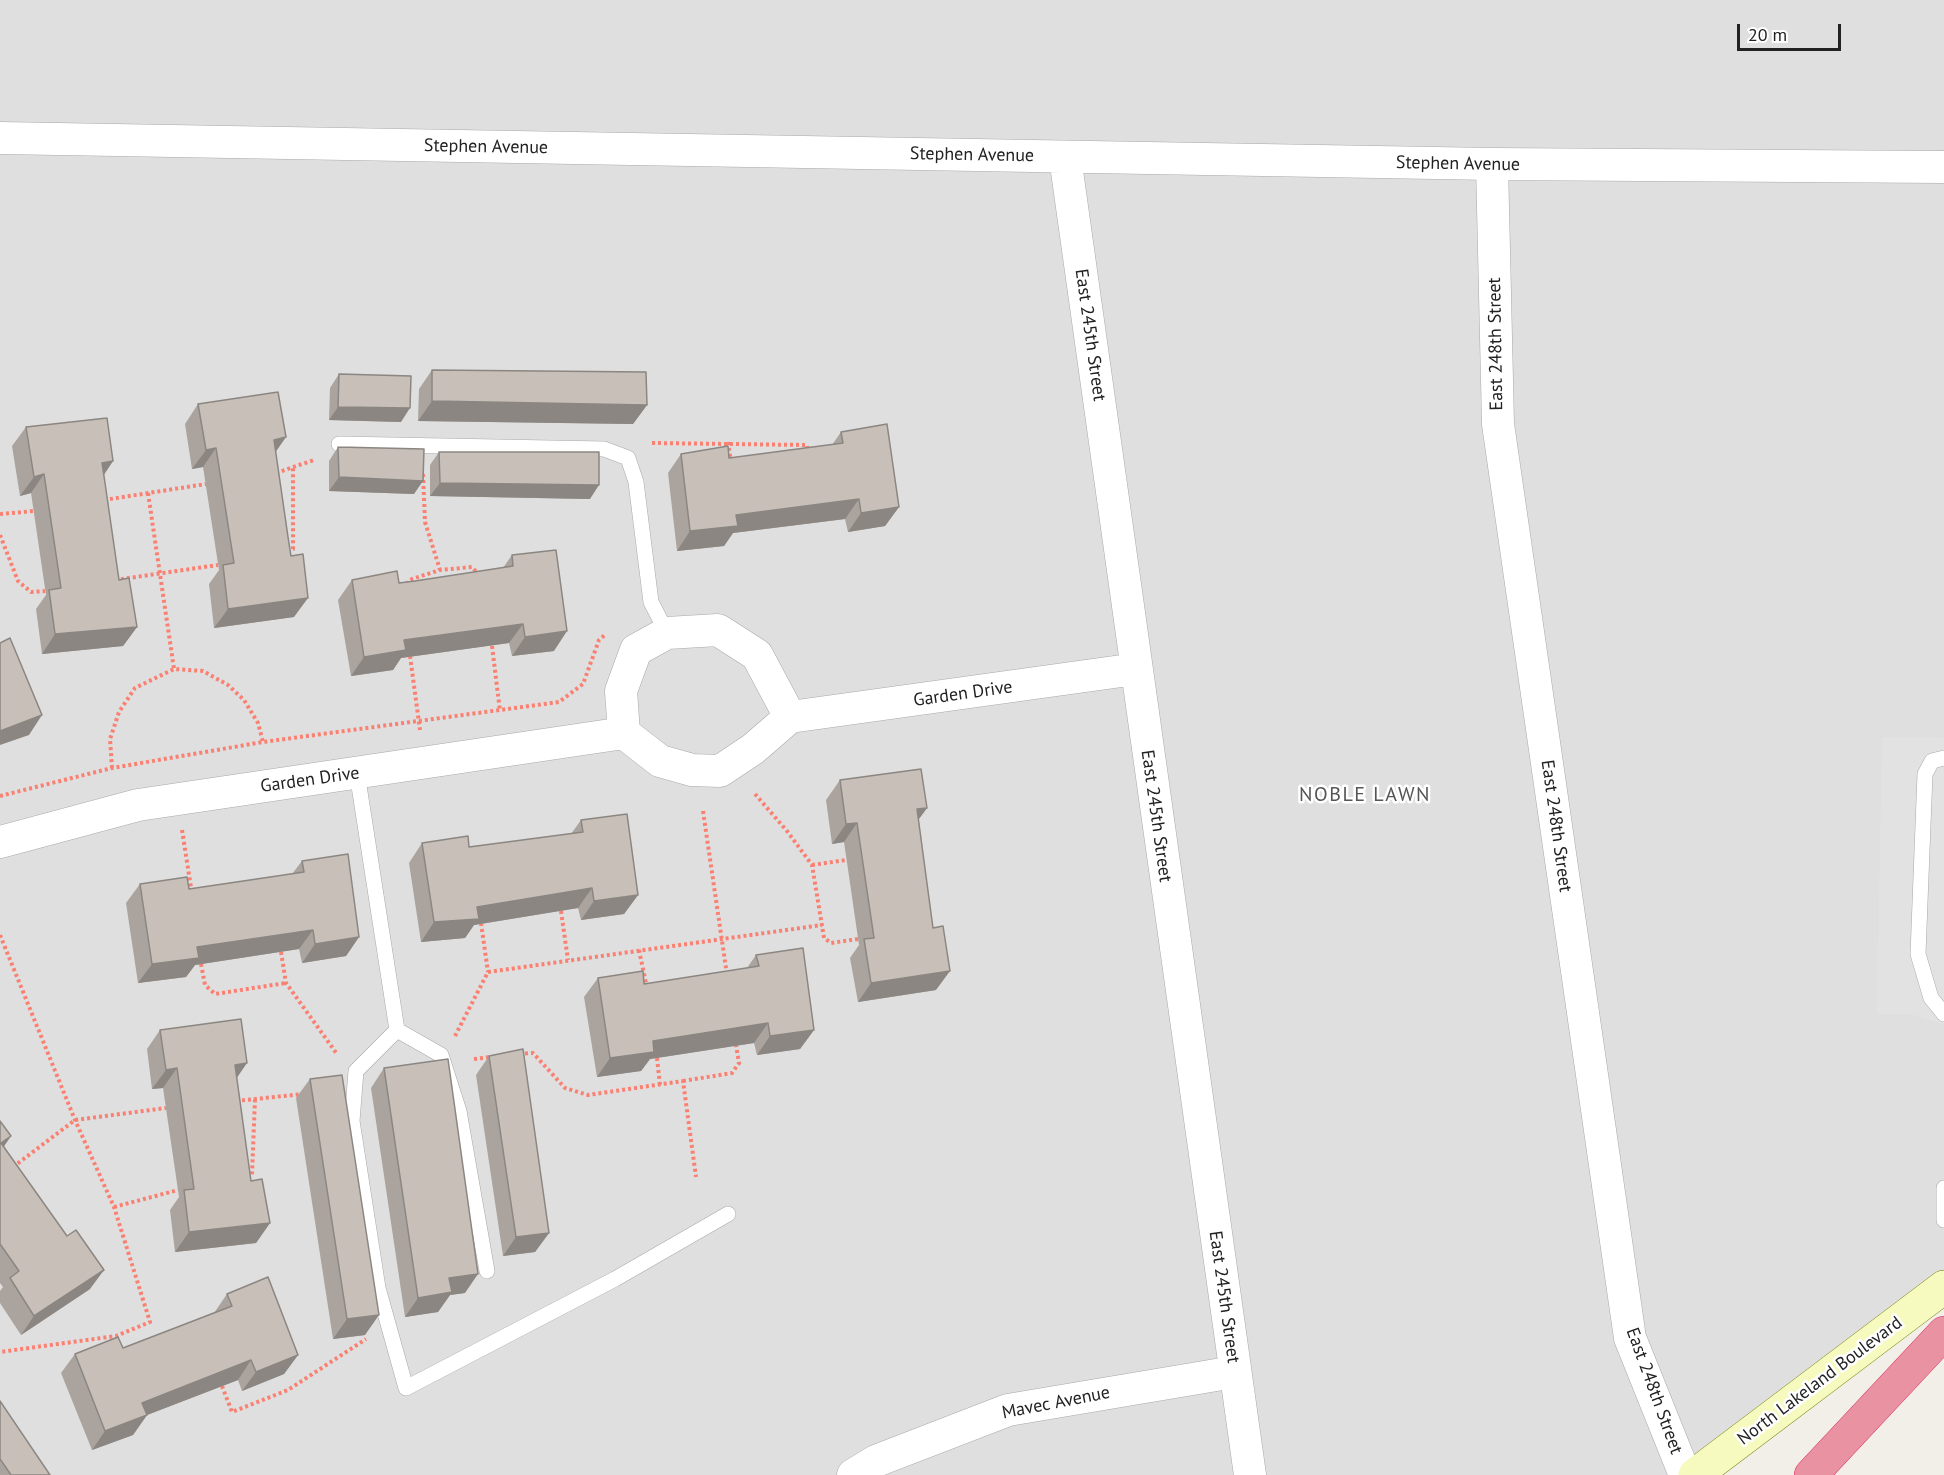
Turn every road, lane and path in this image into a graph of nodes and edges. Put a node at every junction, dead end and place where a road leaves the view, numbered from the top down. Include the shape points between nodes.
1 (0, 138) edge
2 (1065, 157) junction
3 (1492, 164) junction
4 (1944, 167) edge
5 (728, 442) junction
6 (652, 443) dead end
7 (339, 444) dead end
8 (809, 455) edge
9 (314, 460) dead end
10 (732, 464) edge
11 (423, 465) edge
12 (293, 467) junction
13 (273, 474) edge
14 (206, 484) dead end
15 (148, 493) junction
16 (103, 500) edge
17 (34, 511) dead end
18 (0, 514) edge
19 (0, 535) edge
20 (284, 552) edge
21 (218, 565) dead end
22 (440, 570) junction
23 (160, 573) junction
24 (481, 581) edge
25 (103, 582) edge
26 (402, 587) edge
27 (45, 591) dead end
28 (612, 629) dead end
29 (667, 633) junction
30 (492, 646) edge
31 (410, 656) edge
32 (174, 669) junction
33 (1136, 669) junction
34 (500, 710) junction
35 (790, 717) junction
36 (501, 718) dead end
37 (419, 721) junction
38 (624, 733) junction
39 (422, 741) dead end
40 (263, 742) junction
41 (1944, 758) edge
42 (112, 768) junction
43 (357, 772) junction
44 (755, 794) dead end
45 (0, 796) edge
46 (703, 811) dead end
47 (181, 824) dead end
48 (0, 842) edge
49 (846, 860) dead end
50 (812, 865) junction
51 (194, 906) edge
52 (561, 911) edge
53 (481, 923) edge
54 (822, 925) junction
55 (0, 935) edge
56 (721, 938) junction
57 (858, 939) dead end
58 (639, 950) junction
59 (281, 952) edge
60 (568, 960) junction
61 (201, 964) edge
62 (488, 972) junction
63 (727, 978) edge
64 (286, 983) junction
65 (647, 990) edge
66 (1944, 1014) edge
67 (397, 1030) junction
68 (453, 1041) dead end
69 (736, 1045) edge
70 (509, 1055) edge
71 (497, 1057) edge
72 (657, 1058) edge
73 (340, 1059) dead end
74 (474, 1059) dead end
75 (682, 1081) junction
76 (660, 1085) junction
77 (308, 1093) edge
78 (255, 1099) junction
79 (234, 1101) edge
80 (166, 1108) dead end
81 (75, 1120) junction
82 (9, 1169) edge
83 (696, 1177) dead end
84 (244, 1179) edge
85 (1944, 1188) edge
86 (178, 1190) dead end
87 (114, 1207) junction
88 (728, 1214) dead end
89 (1944, 1220) edge
90 (487, 1271) dead end
91 (1944, 1287) edge
92 (1944, 1333) edge
93 (116, 1336) junction
94 (366, 1339) edge
95 (119, 1344) edge
96 (0, 1352) edge
97 (1234, 1372) junction
98 (222, 1386) edge
99 (853, 1475) edge
100 (1250, 1475) edge
101 (1685, 1475) edge
102 (1695, 1475) edge
103 (1811, 1475) edge

1 - 2 street, Stephen Avenue
2 - 3 street, Stephen Avenue
2 - 33 street, East 245th Street
3 - 4 street, Stephen Avenue
3 - 101 street, East 248th Street via 1498,424 1630,1338
5 - 6 path
5 - 8 path via 807,445
5 - 10 path
7 - 29 lane via 604,449 628,458 636,482 651,602
9 - 12 path
11 - 22 path via 425,522
12 - 13 path
12 - 20 path via 293,549
14 - 15 path
15 - 16 path
15 - 23 path
17 - 18 path
19 - 27 path via 18,581 31,592
21 - 23 path
22 - 24 path via 472,567 480,573
22 - 26 path via 412,579
23 - 25 path
23 - 32 path
28 - 34 path via 599,640 583,684 559,702
29 - 35 street via 718,630 757,655
29 - 38 street via 636,650 621,691
30 - 34 path
31 - 37 path
32 - 40 path via 203,671 228,685 244,700 258,723
32 - 42 path via 135,688 119,712 110,740
33 - 35 street, Garden Drive
33 - 97 street, East 245th Street
34 - 36 path
34 - 37 path
35 - 38 street via 720,771 692,770 660,761
37 - 39 path
37 - 40 path
38 - 43 street, Garden Drive
40 - 42 path
41 - 66 lane via 1932,761 1924,774 1918,954 1931,998
42 - 45 path
43 - 48 street, Garden Drive via 138,805
43 - 67 lane
44 - 50 path
46 - 56 path
47 - 51 path
49 - 50 path
50 - 54 path
52 - 60 path
53 - 62 path
54 - 56 path
54 - 57 path via 824,938 831,943
55 - 81 path
56 - 58 path
56 - 63 path
58 - 60 path
58 - 65 path
59 - 64 path
60 - 62 path
61 - 64 path via 206,985 215,994
62 - 68 path
64 - 73 path
67 - 88 lane via 357,1071 352,1121 378,1288 406,1388 615,1279
67 - 90 lane via 441,1055 459,1110
69 - 75 path via 739,1063 732,1073
70 - 76 path via 533,1053 565,1088 588,1095
71 - 74 path
72 - 76 path
75 - 76 path
75 - 83 path
77 - 78 path
78 - 79 path
78 - 84 path via 252,1175
80 - 81 path
81 - 82 path
81 - 87 path
85 - 89 lane
86 - 87 path
87 - 93 path via 150,1322
91 - 102 street, North Lakeland Boulevard
92 - 103 highway
93 - 95 path
93 - 96 path
94 - 98 path via 288,1390 232,1412
97 - 99 street, Mavec Avenue via 1008,1410 876,1461
97 - 100 street, East 245th Street

